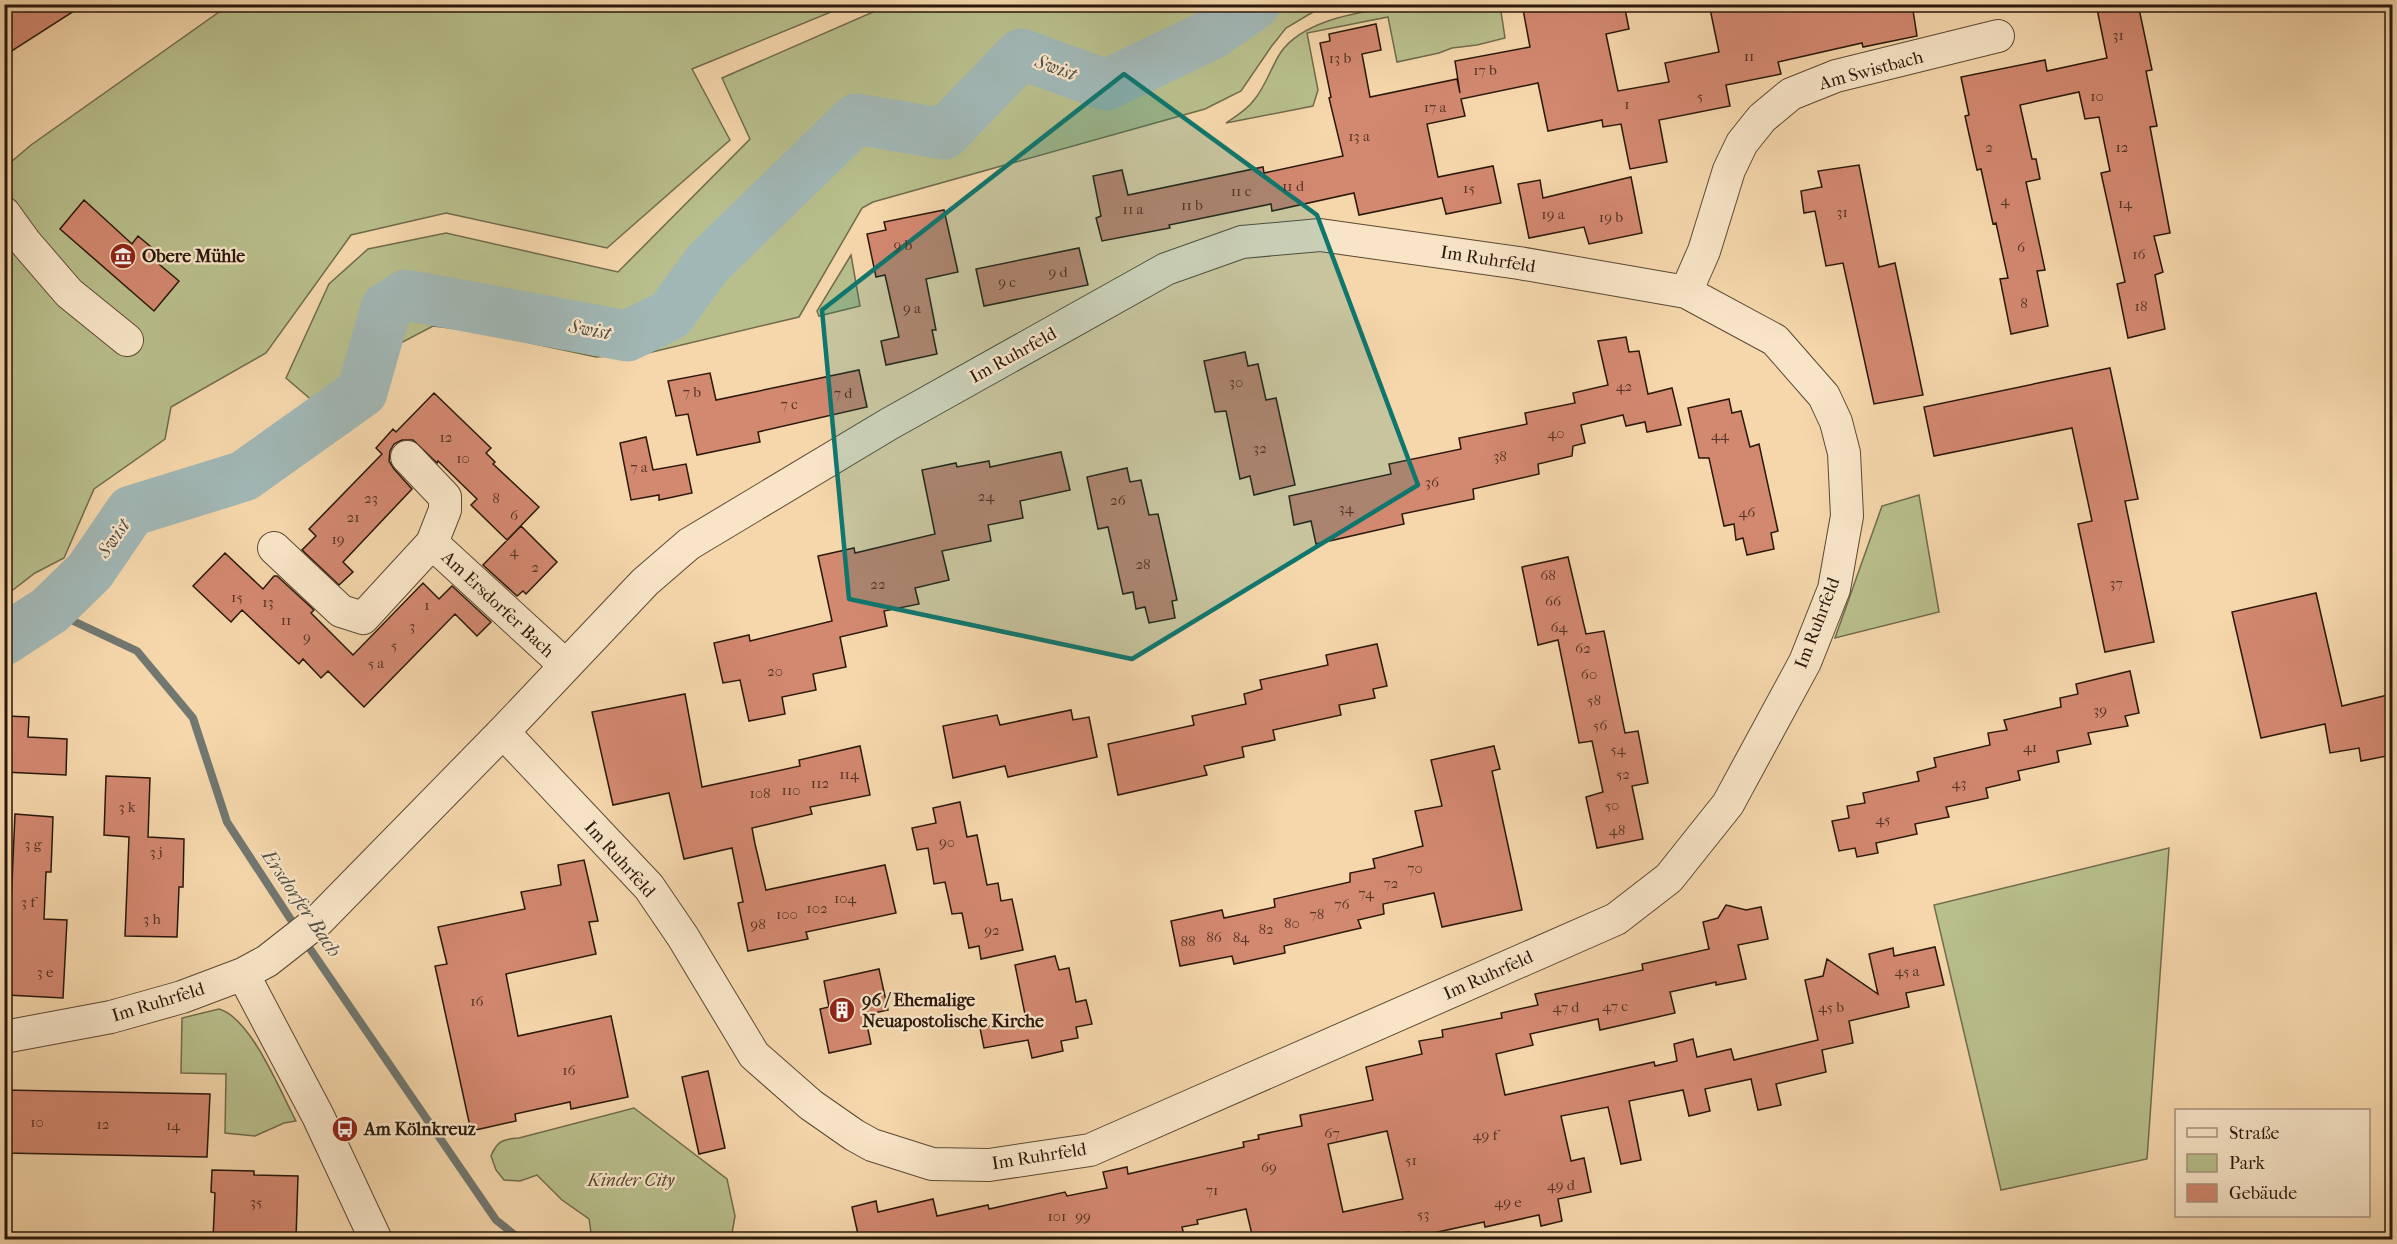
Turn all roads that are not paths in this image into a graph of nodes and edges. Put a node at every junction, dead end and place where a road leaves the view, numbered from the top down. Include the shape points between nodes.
1 (1998, 36) dead end
2 (4, 213) edge
3 (1686, 292) junction
4 (126, 340) dead end
5 (407, 457) dead end
6 (432, 543) junction
7 (274, 548) dead end
8 (565, 665) junction
9 (503, 732) junction
10 (255, 967) junction
11 (4, 1037) edge
12 (376, 1239) edge

1 - 3 street, Am Swistbach via 1836,76 1791,94 1762,118 1742,143
2 - 4 street via 69,293
3 - 8 street, Im Ruhrfeld via 1329,236 1242,242 1166,269 889,424 689,544 645,582
3 - 9 street, Im Ruhrfeld via 1775,340 1824,396 1844,453 1847,516 1834,589 1804,662 1728,804 1669,878 1616,919 1090,1150 988,1165 932,1164 872,1144 811,1105 754,1055 649,887
5 - 6 street, Am Ersdorfer Bach via 445,497 445,510
6 - 7 street, Am Ersdorfer Bach via 363,618 341,611
6 - 8 street, Am Ersdorfer Bach
8 - 9 street, Im Ruhrfeld
9 - 10 street, Im Ruhrfeld via 318,921
10 - 11 street, Im Ruhrfeld via 182,997 111,1017
10 - 12 street

